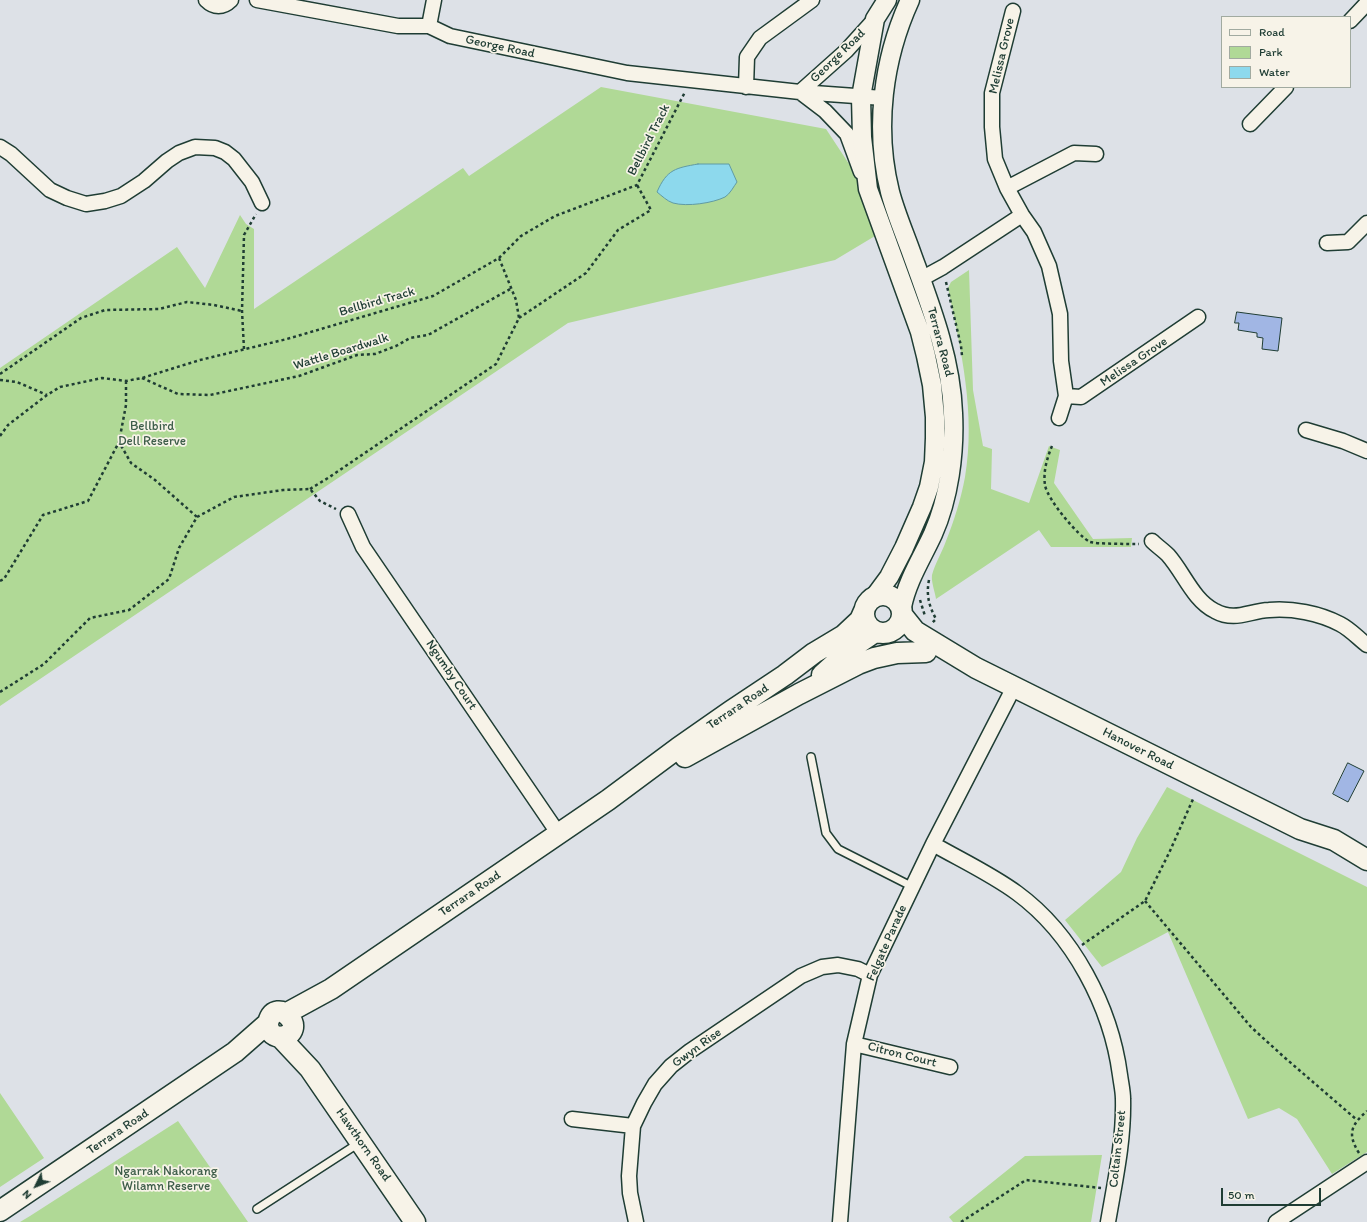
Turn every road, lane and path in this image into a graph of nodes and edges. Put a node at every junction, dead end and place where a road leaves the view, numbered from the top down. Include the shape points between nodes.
1 (206, 0) edge
2 (231, 0) edge
3 (257, 0) edge
4 (434, 0) edge
5 (812, 0) edge
6 (887, 0) edge
7 (910, 0) edge
8 (1367, 3) edge
9 (1013, 11) dead end
10 (875, 19) junction
11 (1351, 19) edge
12 (429, 26) junction
13 (692, 80) junction
14 (746, 87) junction
15 (1285, 88) edge
16 (800, 92) junction
17 (861, 97) junction
18 (883, 98) junction
19 (1250, 124) dead end
20 (0, 147) edge
21 (1096, 154) dead end
22 (637, 185) junction
23 (1008, 188) junction
24 (868, 189) junction
25 (262, 203) joint
26 (1022, 215) junction
27 (1367, 223) edge
28 (1327, 243) dead end
29 (499, 258) junction
30 (921, 279) junction
31 (902, 283) junction
32 (512, 288) junction
33 (242, 311) junction
34 (1198, 317) dead end
35 (519, 318) junction
36 (244, 349) junction
37 (0, 374) edge
38 (142, 378) junction
39 (0, 380) edge
40 (126, 381) junction
41 (47, 395) junction
42 (1066, 396) junction
43 (1058, 418) dead end
44 (1306, 430) dead end
45 (0, 436) edge
46 (119, 442) junction
47 (1052, 446) dead end
48 (1367, 451) edge
49 (310, 489) junction
50 (348, 514) joint
51 (197, 517) junction
52 (1152, 541) joint
53 (0, 581) edge
54 (875, 596) junction
55 (864, 611) junction
56 (902, 612) junction
57 (879, 632) junction
58 (1367, 645) edge
59 (926, 652) junction
60 (976, 668) junction
61 (1014, 687) junction
62 (0, 692) edge
63 (799, 694) junction
64 (811, 757) dead end
65 (1194, 797) dead end
66 (608, 800) junction
67 (558, 834) junction
68 (933, 844) junction
69 (1366, 860) edge
70 (913, 887) junction
71 (1145, 901) junction
72 (1085, 943) dead end
73 (870, 975) junction
74 (283, 1027) junction
75 (854, 1044) junction
76 (950, 1067) dead end
77 (1367, 1111) edge
78 (572, 1119) dead end
79 (1357, 1120) junction
80 (633, 1126) junction
81 (361, 1142) junction
82 (1366, 1162) edge
83 (1099, 1187) dead end
84 (257, 1209) dead end
85 (0, 1211) edge
86 (415, 1222) edge
87 (636, 1222) edge
88 (840, 1222) edge
89 (961, 1222) edge
90 (1108, 1222) edge
91 (1276, 1222) edge

1 - 2 street via 218,7
3 - 12 street, George Road via 398,26
4 - 12 street
5 - 14 street via 760,38 747,57
6 - 10 street, Terrara Road
7 - 18 street, Terrara Road via 891,54
8 - 11 street
9 - 23 street, Melissa Grove via 992,93 995,159
10 - 16 street, George Road via 846,51
10 - 17 street, Terrara Road
12 - 13 street, George Road via 450,36 627,73
13 - 14 street, George Road
13 - 22 path, Bellbird Track
14 - 16 street, George Road
15 - 19 street
16 - 17 street, George Road
16 - 24 street, Terrara Road via 825,111 847,134
17 - 18 street
17 - 24 street, Terrara Road via 862,137
18 - 30 street, Terrara Road via 884,161 890,192
20 - 25 street via 50,190 86,204 121,196 179,153 195,147 215,148 234,159 252,182
21 - 23 street via 1074,153
22 - 29 path, Bellbird Track via 555,216 521,236
22 - 35 path via 651,210 618,230 586,274
23 - 26 street, Melissa Grove
24 - 31 street, Terrara Road
25 - 33 path via 244,235
26 - 30 street
26 - 42 street, Melissa Grove via 1034,232 1049,266 1060,314
27 - 28 street via 1348,242
29 - 32 path
29 - 36 path, Bellbird Track via 433,296
30 - 31 street
30 - 56 street, Terrara Road via 947,360 952,388 953,439 948,486 934,533 904,595
31 - 54 street, Terrara Road via 920,332 932,385 935,417 934,462 929,487 915,527 889,577
32 - 35 path
32 - 38 path, Wattle Boardwalk via 428,335 410,338 375,354 357,355 299,376 210,395 178,394
33 - 36 path
33 - 37 path via 187,302 159,309 105,310 81,318
34 - 42 street, Melissa Grove via 1081,397
35 - 49 path via 496,364
36 - 38 path, Bellbird Track
38 - 40 path, Bellbird Track
39 - 41 path via 17,382
40 - 41 path, Bellbird Track via 102,378 60,387
40 - 46 path via 126,405
41 - 45 path, Bellbird Track via 8,425
42 - 43 street, Melissa Grove
44 - 48 street
46 - 51 path via 131,463 155,480
46 - 53 path via 88,501 43,514 4,579
47 - 52 path via 1046,464 1045,486 1050,499 1075,529 1091,542 1138,544
49 - 50 path via 320,501
49 - 51 path via 234,497
50 - 67 street, Ngumby Court via 363,547
51 - 62 path via 179,548 169,579 129,610 90,618 44,664
52 - 58 street via 1168,555 1205,605 1215,612 1233,616 1286,609 1312,614 1340,624
54 - 55 main road via 870,599
54 - 56 main road via 882,594 895,598
55 - 57 main road via 866,624
55 - 66 main road, Terrara Road via 860,620 844,636 814,653 785,676 730,711
56 - 57 main road via 896,628 891,632
56 - 60 main road, Hanover Road via 915,631
57 - 59 main road, Hanover Road
57 - 63 main road, Terrara Road via 853,647
59 - 60 main road, Hanover Road
59 - 63 main road, Terrara Road via 898,653 874,658
60 - 61 main road, Hanover Road
61 - 68 street, Felgate Parade
61 - 69 main road, Hanover Road via 1300,829 1310,838 1344,854
63 - 66 main road, Terrara Road
64 - 70 lane via 826,833 838,849
65 - 71 path
66 - 67 main road, Terrara Road
67 - 74 main road, Terrara Road via 331,989
68 - 70 street, Felgate Parade
68 - 90 street, Coltain Street via 1018,893 1041,914 1072,952 1101,1003 1116,1052 1123,1097 1122,1130
70 - 73 street, Felgate Parade
71 - 72 path
71 - 79 path via 1251,1027
73 - 75 street, Felgate Parade
73 - 80 street, Gwyn Rise via 858,969 838,965 822,967 801,976 671,1066 655,1084
74 - 81 main road, Hawthorn Road
74 - 85 main road, Terrara Road via 235,1052
75 - 76 street, Citron Court
75 - 88 street, Felgate Parade
77 - 79 path
78 - 80 street
79 - 82 path via 1352,1128 1352,1138
80 - 87 street, Gwyn Rise via 629,1176
81 - 84 lane
81 - 86 main road, Hawthorn Road
82 - 91 street
83 - 89 path via 1026,1180

